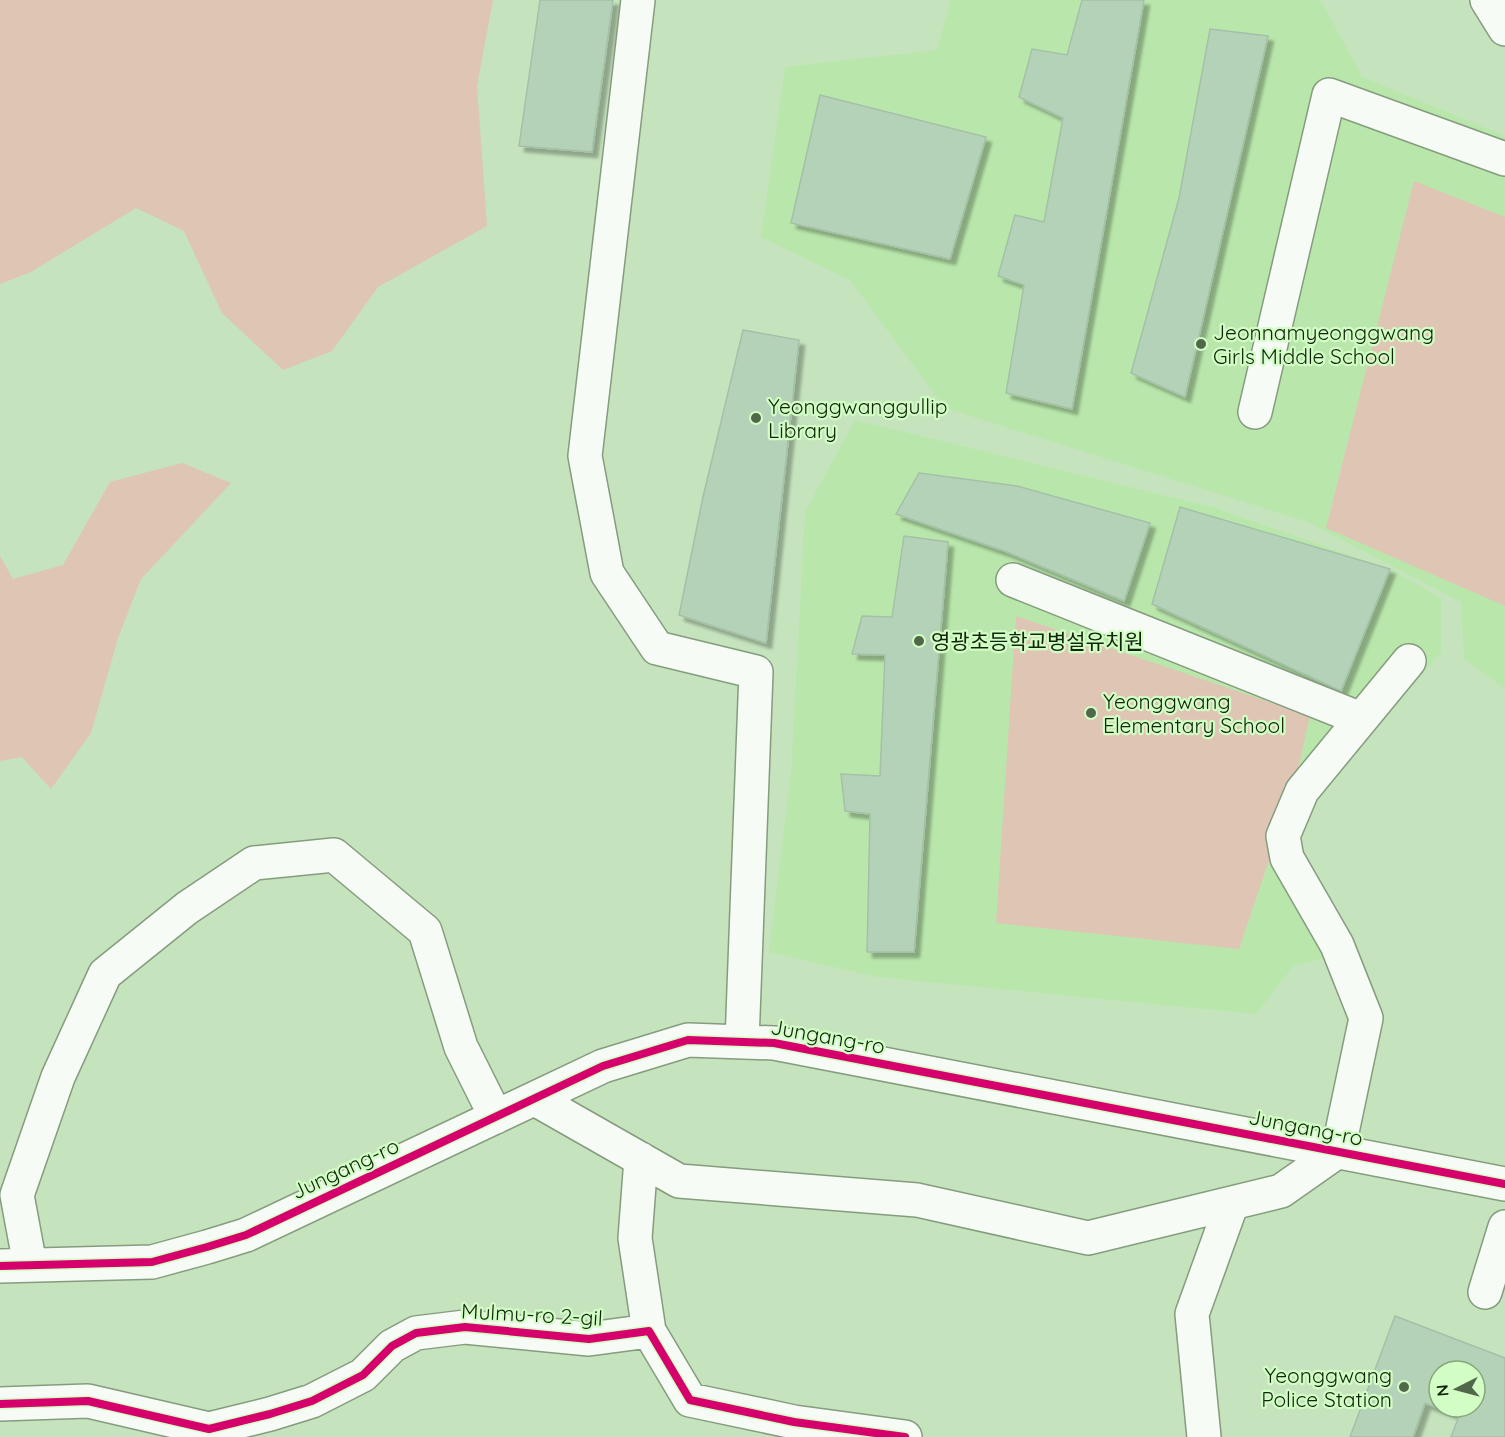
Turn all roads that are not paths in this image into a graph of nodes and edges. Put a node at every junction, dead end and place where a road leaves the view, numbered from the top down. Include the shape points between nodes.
1 (638, 0) edge
2 (1487, 0) edge
3 (1505, 29) edge
4 (1505, 159) edge
5 (1255, 412) dead end
6 (1013, 580) dead end
7 (1409, 661) dead end
8 (1361, 719) junction
9 (741, 1042) junction
10 (535, 1099) junction
11 (496, 1117) junction
12 (1338, 1151) junction
13 (641, 1159) junction
14 (1505, 1184) edge
15 (1232, 1203) junction
16 (1505, 1227) edge
17 (15, 1266) edge
18 (1485, 1292) dead end
19 (649, 1331) junction
20 (0, 1404) edge
21 (905, 1437) edge
22 (1204, 1437) edge

1 - 9 street via 585,456 607,573 657,648 756,672
2 - 3 street
4 - 5 street via 1329,95
6 - 8 street
7 - 8 street
8 - 12 street via 1302,791 1284,836 1287,858 1337,945 1366,1018
9 - 10 street, Jungang-ro via 688,1040 603,1066
9 - 12 street, Jungang-ro via 774,1042
10 - 11 street, Jungang-ro
10 - 13 street
11 - 17 street, Jungang-ro via 246,1235 152,1262
11 - 17 street via 461,1047 425,931 334,855 254,863 187,908 105,974 58,1077 17,1195
12 - 14 street, Jungang-ro
12 - 15 street via 1281,1191
13 - 15 street via 679,1181 917,1200 1088,1238
13 - 19 street via 635,1238
15 - 22 street via 1192,1314
16 - 18 street
19 - 20 street, Mulmu-ro 2-gil via 589,1339 465,1327 416,1334 392,1346 363,1375 312,1401 209,1429 88,1401
19 - 21 street via 690,1400 794,1422

